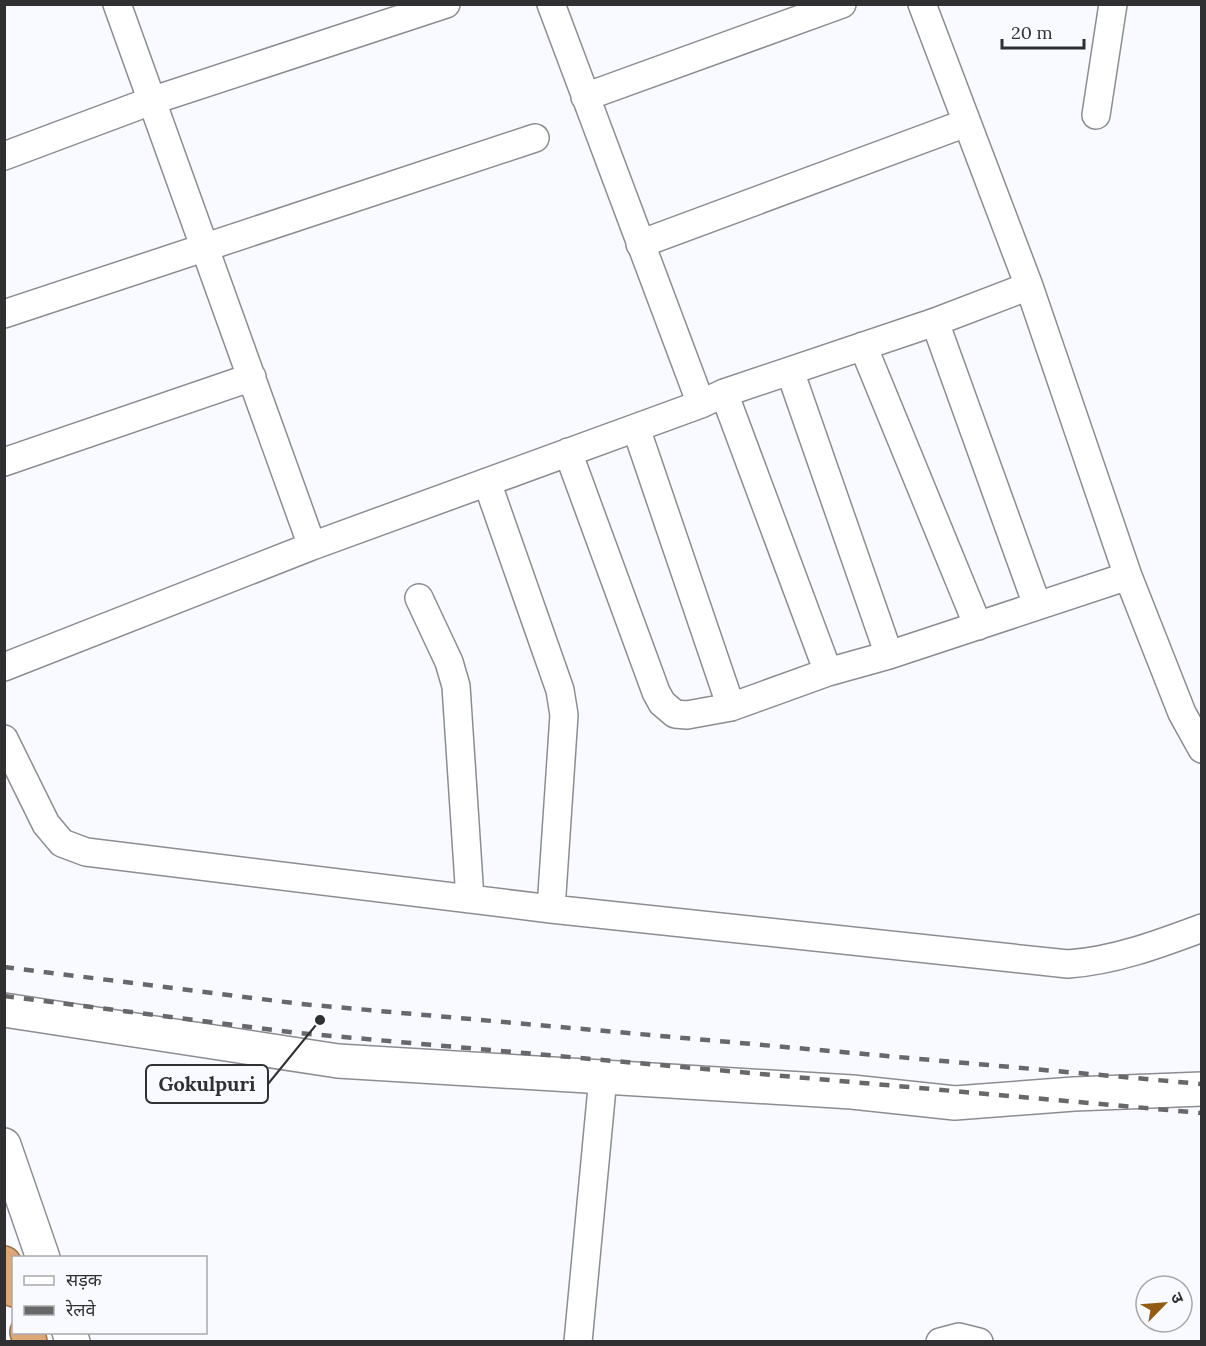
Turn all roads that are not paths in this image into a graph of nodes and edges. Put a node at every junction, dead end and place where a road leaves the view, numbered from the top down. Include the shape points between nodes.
1 (117, 4) edge
2 (447, 4) edge
3 (551, 4) edge
4 (842, 4) edge
5 (922, 4) edge
6 (1113, 4) edge
7 (585, 97) junction
8 (151, 101) junction
9 (1096, 115) dead end
10 (966, 123) junction
11 (535, 138) dead end
12 (4, 156) edge
13 (640, 244) junction
14 (204, 247) junction
15 (1029, 286) junction
16 (4, 314) edge
17 (935, 322) junction
18 (863, 346) junction
19 (790, 371) junction
20 (252, 377) junction
21 (713, 399) junction
22 (636, 428) junction
23 (568, 452) junction
24 (4, 462) edge
25 (487, 482) junction
26 (312, 546) junction
27 (1128, 576) junction
28 (419, 598) dead end
29 (1037, 605) junction
30 (978, 626) junction
31 (889, 655) junction
32 (4, 667) edge
33 (828, 672) junction
34 (731, 707) junction
35 (4, 739) edge
36 (1202, 749) edge
37 (470, 899) junction
38 (551, 909) junction
39 (1202, 928) edge
40 (4, 1010) edge
41 (603, 1077) junction
42 (1202, 1089) edge
43 (4, 1145) edge
44 (43, 1256) edge
45 (4, 1263) edge
46 (12, 1285) edge
47 (578, 1341) edge
48 (940, 1341) edge
49 (979, 1341) edge

1 - 8 street
2 - 8 street
3 - 7 street
4 - 7 street
5 - 10 street
6 - 9 street
7 - 13 street
8 - 12 street
8 - 14 street
10 - 13 street
10 - 15 street
11 - 14 street
13 - 21 street
14 - 16 street
14 - 20 street
15 - 17 street
15 - 27 street
17 - 18 street
17 - 29 street
18 - 19 street
18 - 30 street
19 - 21 street
19 - 31 street
20 - 24 street
20 - 26 street
21 - 22 street
21 - 33 street
22 - 23 street
22 - 34 street
23 - 25 street
23 - 34 street via 662,702 675,714 687,715
25 - 26 street
25 - 38 street via 562,698
26 - 32 street
27 - 29 street
27 - 36 street via 1182,713
28 - 37 street via 456,686
29 - 30 street
30 - 31 street
31 - 33 street
33 - 34 street
35 - 37 street via 46,824 62,843 86,852
37 - 38 street
38 - 39 street via 1068,964 1101,960
40 - 41 street via 338,1061
41 - 42 street via 852,1092 955,1103
41 - 47 street
43 - 44 street
45 - 46 highway
48 - 49 street via 959,1337

